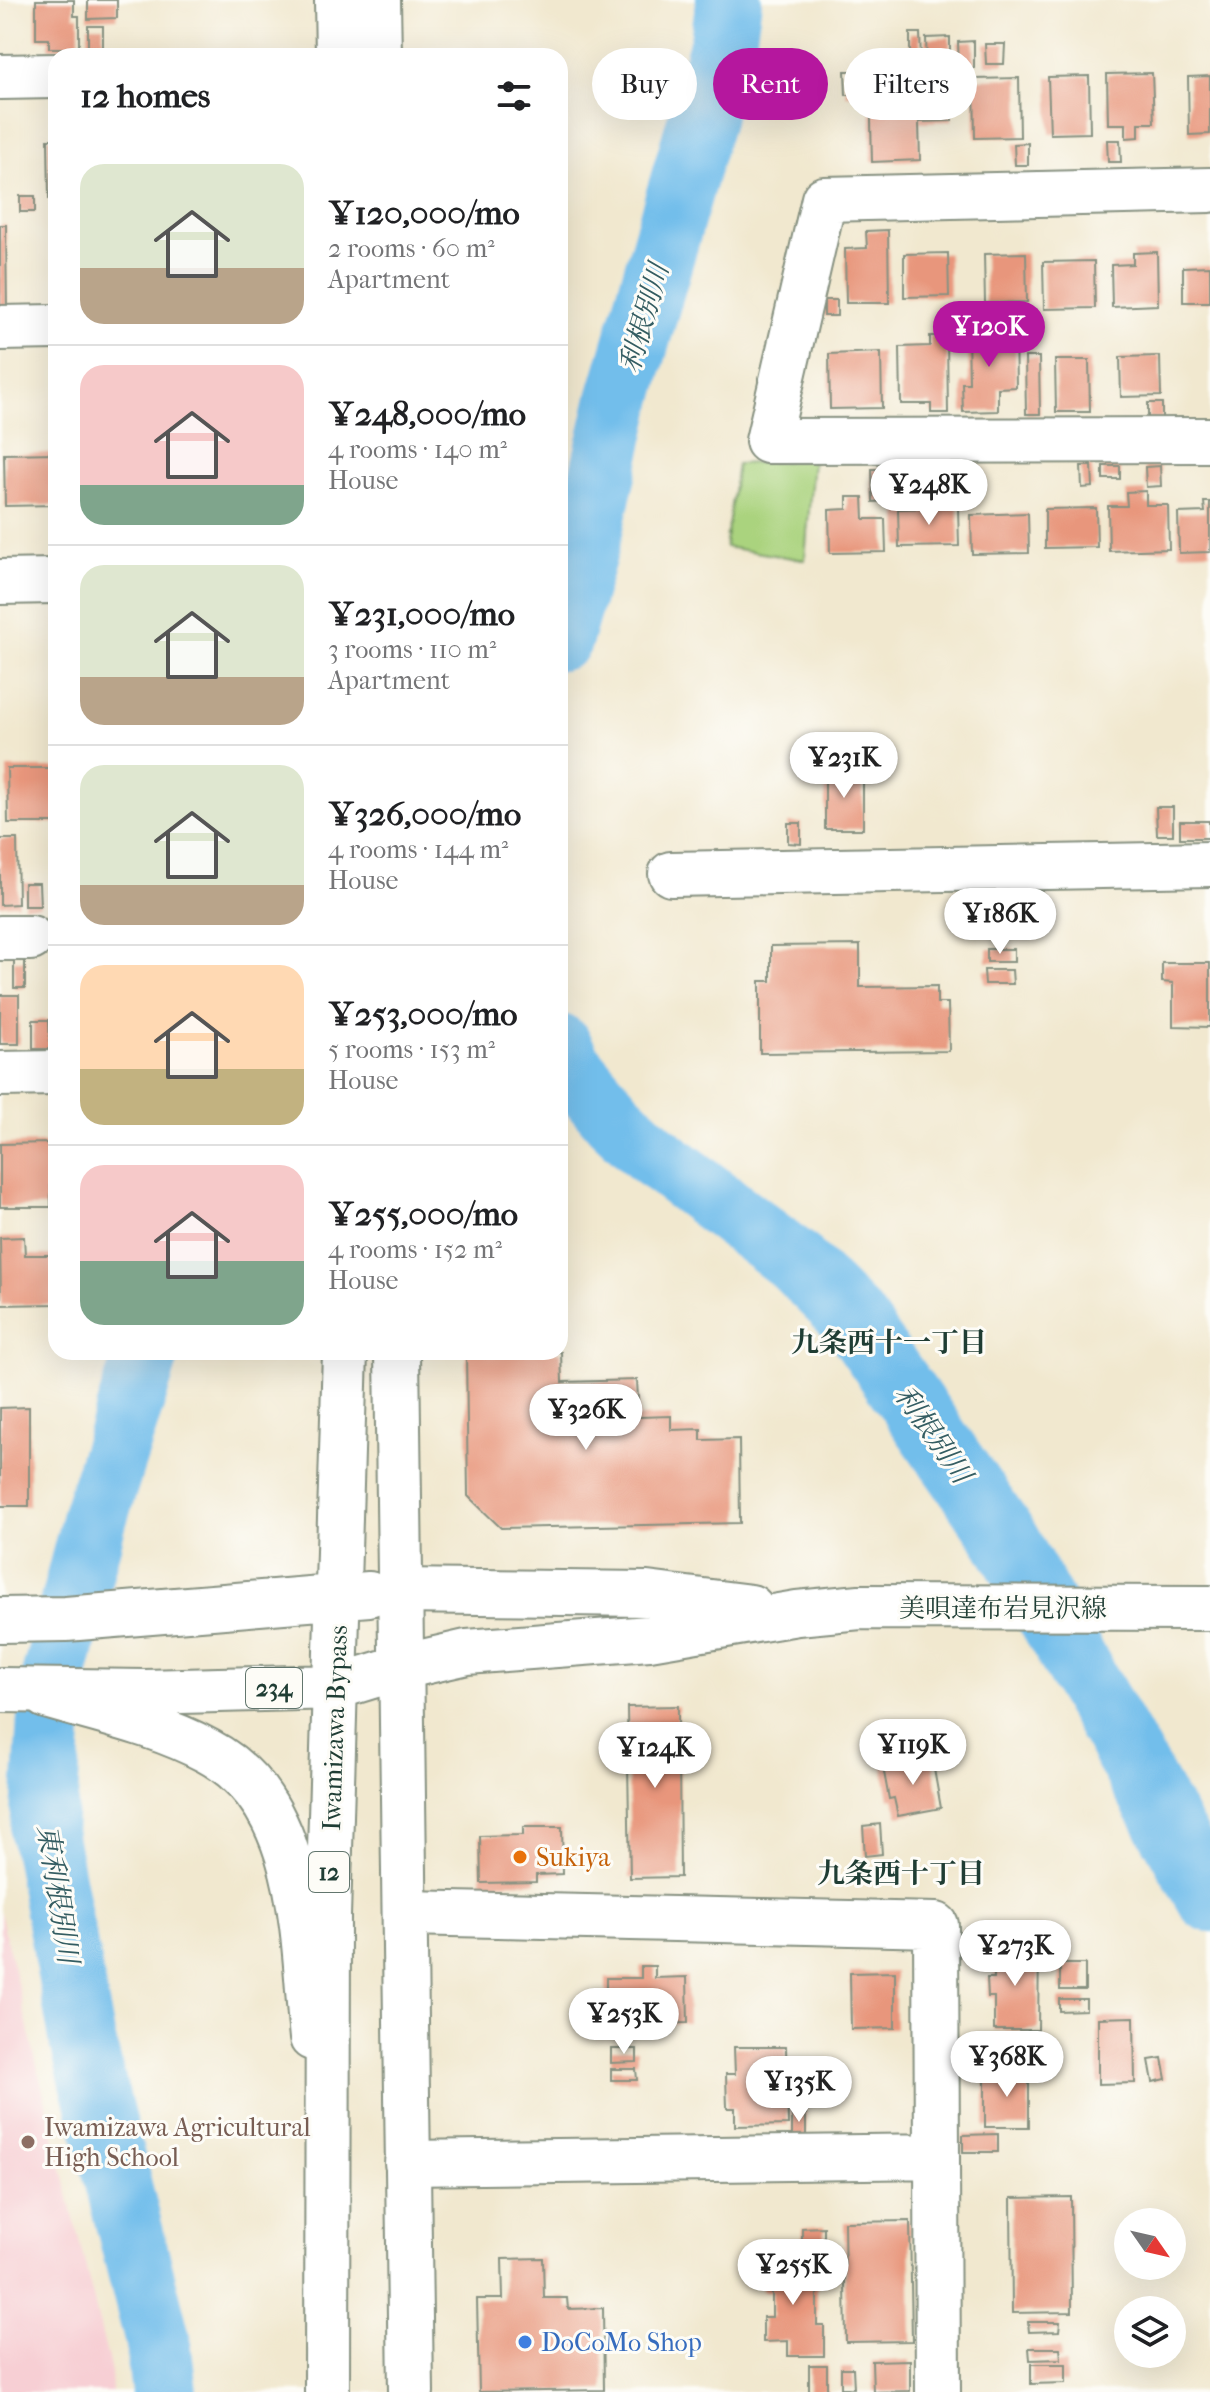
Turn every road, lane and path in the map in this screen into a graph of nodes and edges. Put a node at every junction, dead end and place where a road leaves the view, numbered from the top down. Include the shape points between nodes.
1 (337, 0) edge
2 (378, 0) edge
3 (338, 48) edge
4 (379, 48) edge
5 (48, 76) edge
6 (0, 77) edge
7 (1210, 190) edge
8 (48, 327) edge
9 (0, 328) edge
10 (1210, 440) edge
11 (48, 581) edge
12 (0, 582) edge
13 (1210, 864) edge
14 (671, 874) dead end
15 (48, 1073) edge
16 (0, 1074) edge
17 (345, 1360) edge
18 (397, 1360) edge
19 (399, 1591) junction
20 (340, 1597) junction
21 (1210, 1608) edge
22 (797, 1613) junction
23 (7, 1620) edge
24 (401, 1667) junction
25 (336, 1687) junction
26 (13, 1690) edge
27 (406, 1913) junction
28 (325, 2152) junction
29 (937, 2156) junction
30 (407, 2163) junction
31 (327, 2392) edge
32 (411, 2392) edge
33 (938, 2392) edge

1 - 3 main road
2 - 4 main road
5 - 6 main road
7 - 10 main road via 824,199 768,441
8 - 9 main road
11 - 12 main road
13 - 14 main road
15 - 16 main road
17 - 20 main road, Iwamizawa Bypass / 12
18 - 19 main road
19 - 20 main road, 美唄達布岩見沢線
19 - 22 main road, 美唄達布岩見沢線 via 647,1594
19 - 24 main road
20 - 23 main road, 美唄達布岩見沢線
20 - 25 main road, Iwamizawa Bypass / 12
21 - 22 main road, 美唄達布岩見沢線 via 860,1607
22 - 24 main road, 美唄達布岩見沢線 via 649,1638 467,1652
24 - 25 main road, 234
24 - 27 main road
25 - 26 main road, 234
25 - 28 main road, Iwamizawa Bypass / 12
26 - 28 main road via 194,1744 236,1771 257,1793 285,1842 294,1886
27 - 29 main road via 936,1925
27 - 30 main road
28 - 31 main road, Iwamizawa Bypass / 12
29 - 30 main road
29 - 33 main road
30 - 32 main road

